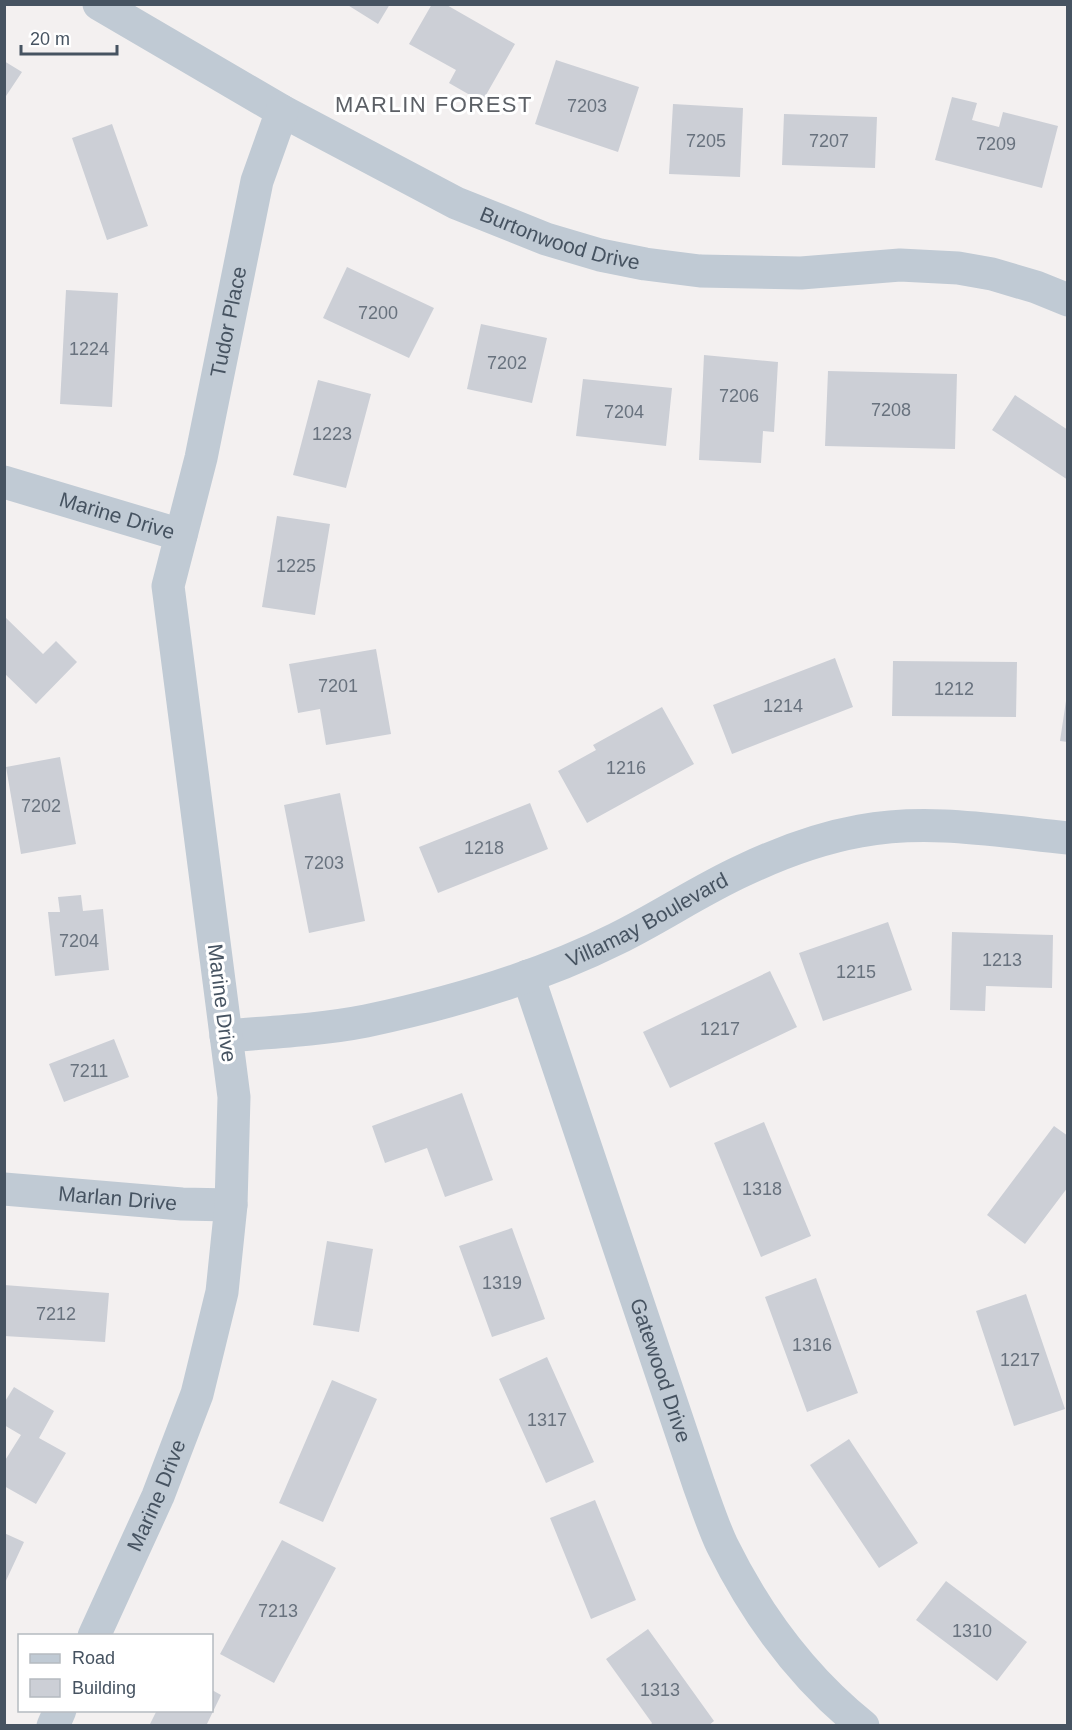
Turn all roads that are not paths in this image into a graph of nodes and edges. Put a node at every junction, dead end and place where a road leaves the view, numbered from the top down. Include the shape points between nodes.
1 (99, 4) edge
2 (282, 111) junction
3 (1068, 300) edge
4 (4, 482) edge
5 (181, 536) junction
6 (1068, 838) edge
7 (528, 976) junction
8 (226, 1036) junction
9 (4, 1189) edge
10 (231, 1205) junction
11 (94, 1634) edge
12 (862, 1725) edge

1 - 2 street, Burtonwood Drive
2 - 3 street, Burtonwood Drive via 456,203 546,239 600,255 700,271 801,273 900,265 958,268 1003,277
2 - 5 street, Tudor Place via 257,182 201,458
4 - 5 street, Marine Drive
5 - 8 street, Marine Drive via 168,586 169,603
6 - 7 street, Villamay Boulevard via 932,825 858,831 743,870 615,940
7 - 8 street, Villamay Boulevard via 443,1003 364,1021
7 - 12 street, Gatewood Drive via 722,1543 754,1604 792,1656 839,1707
8 - 10 street, Marine Drive via 234,1096
9 - 10 street, Marlan Drive
10 - 11 street, Marine Drive via 222,1292 197,1394 158,1496

